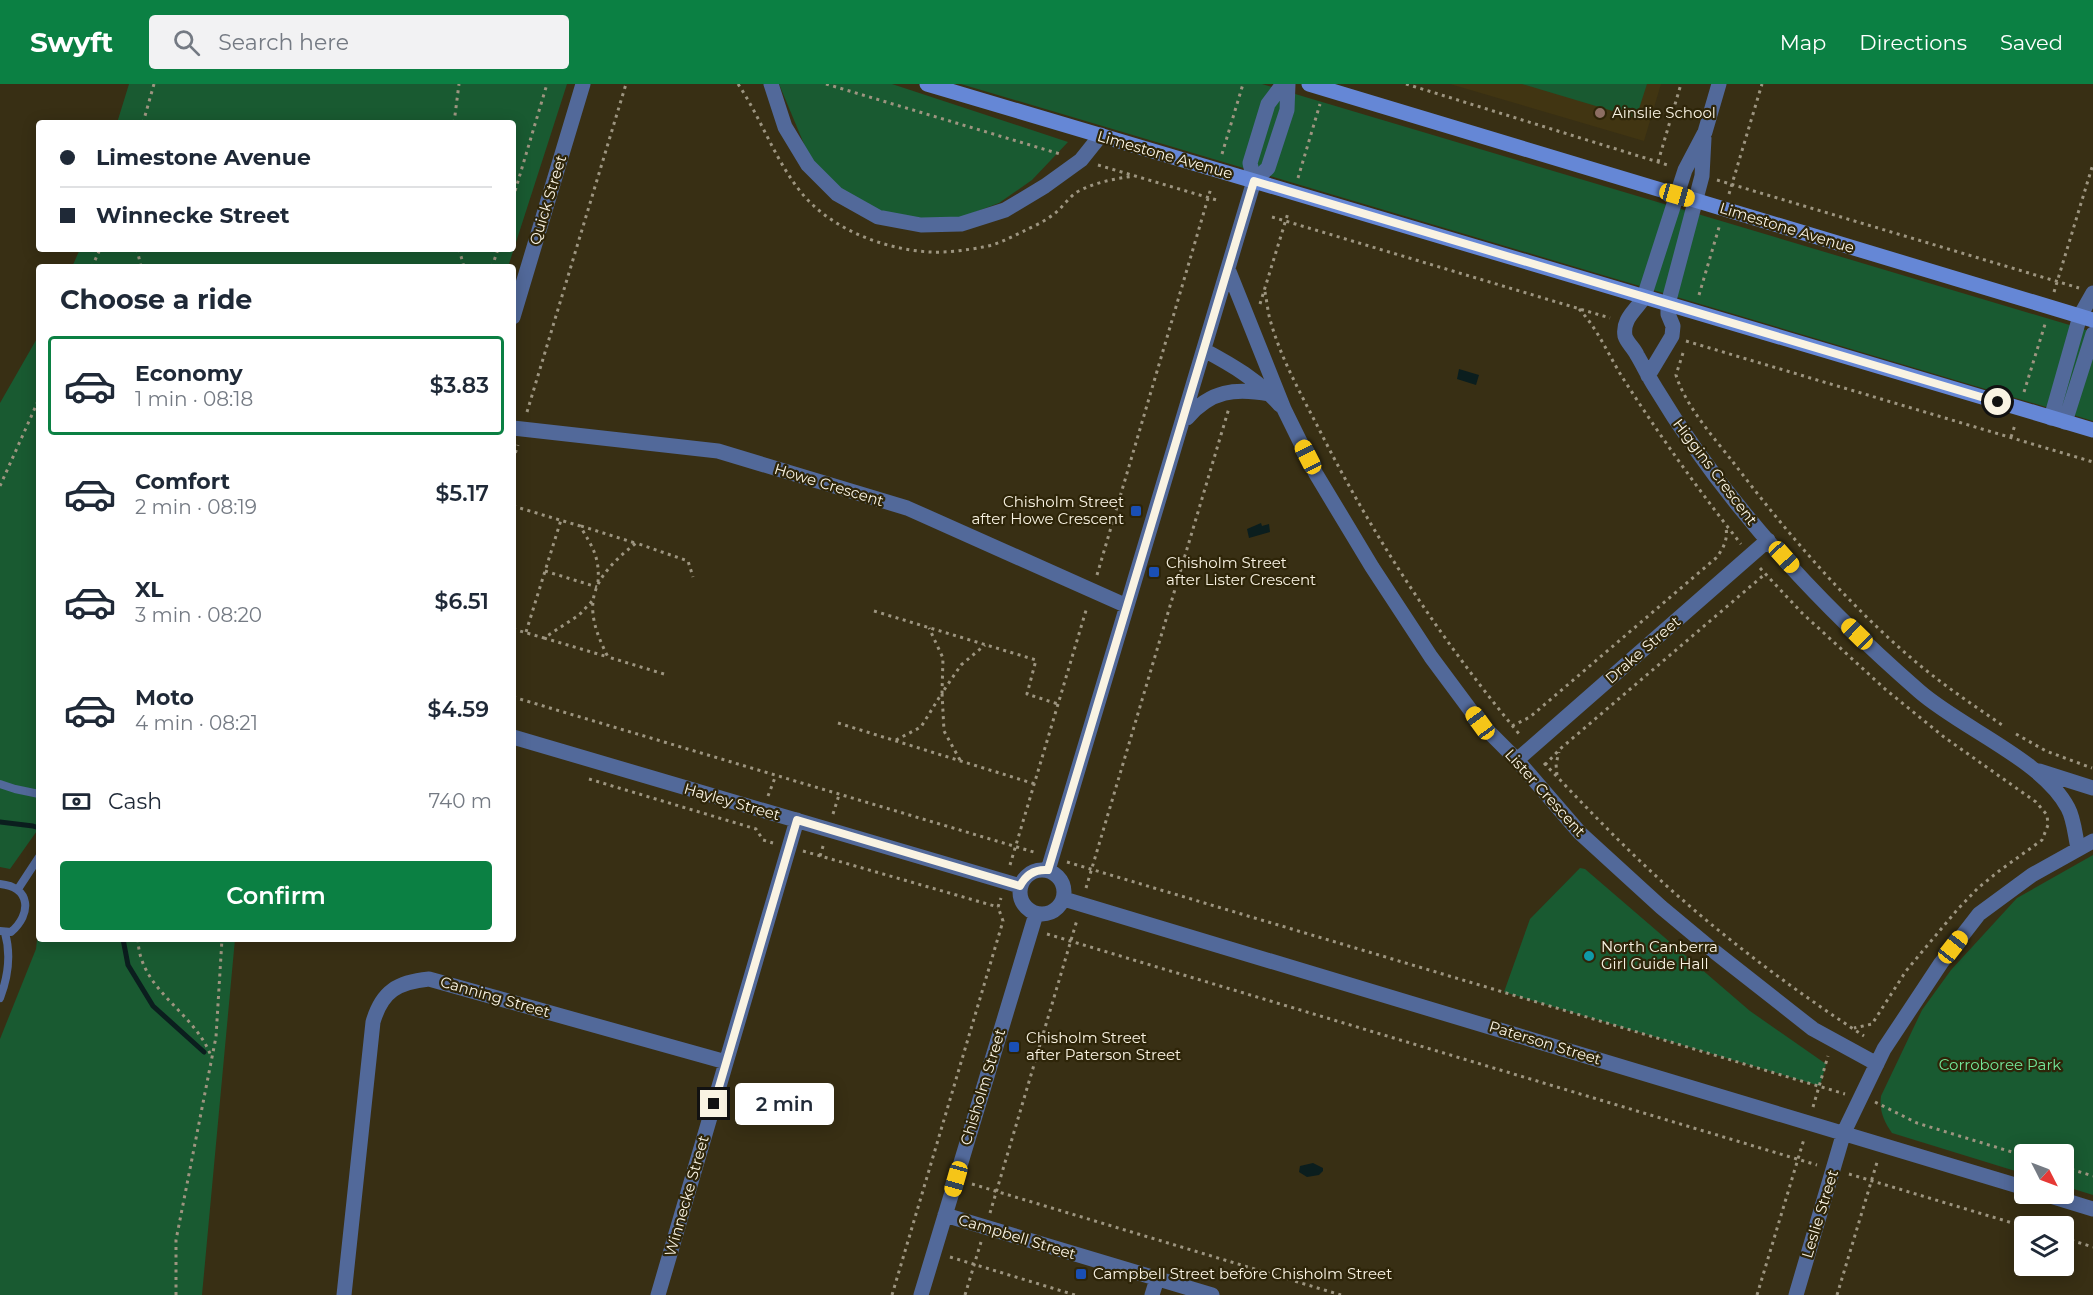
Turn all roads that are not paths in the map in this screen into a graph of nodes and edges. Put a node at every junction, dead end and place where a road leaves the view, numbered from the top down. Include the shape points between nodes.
1 (583, 84) edge
2 (771, 84) edge
3 (927, 84) edge
4 (1286, 84) edge
5 (1309, 84) edge
6 (1719, 84) edge
7 (1705, 132) junction
8 (1101, 135) junction
9 (1254, 181) junction
10 (1677, 195) junction
11 (1696, 200) junction
12 (1228, 269) junction
13 (2089, 292) edge
14 (1644, 297) junction
15 (1668, 304) junction
16 (516, 307) edge
17 (2087, 318) edge
18 (2093, 334) edge
19 (1204, 350) junction
20 (1648, 376) junction
21 (1270, 394) junction
22 (1284, 409) junction
23 (2058, 420) junction
24 (1183, 423) junction
25 (518, 429) edge
26 (2093, 430) edge
27 (1768, 540) junction
28 (1127, 606) junction
29 (516, 738) edge
30 (1517, 760) junction
31 (2036, 770) junction
32 (0, 784) edge
33 (2093, 788) edge
34 (36, 793) edge
35 (797, 820) junction
36 (2093, 841) edge
37 (2078, 848) junction
38 (36, 862) edge
39 (1050, 864) junction
40 (0, 884) edge
41 (1013, 884) junction
42 (18, 889) junction
43 (1064, 899) junction
44 (1036, 914) junction
45 (2, 932) edge
46 (0, 998) edge
47 (726, 1062) junction
48 (1877, 1064) junction
49 (1844, 1132) junction
50 (2014, 1185) edge
51 (2074, 1203) edge
52 (2093, 1209) edge
53 (945, 1215) junction
54 (1157, 1279) junction
55 (344, 1295) edge
56 (658, 1295) edge
57 (921, 1295) edge
58 (1152, 1295) edge
59 (1212, 1295) edge
60 (1796, 1295) edge

1 - 16 street, Quick Street
2 - 8 street via 785,127 808,165 837,194 878,217 921,225 961,224 1005,210 1081,160
3 - 8 main road, Limestone Avenue
4 - 9 street via 1268,104 1250,162
5 - 10 main road, Limestone Avenue
6 - 7 street
7 - 10 street, Higgins Crescent
7 - 11 street
8 - 9 main road, Limestone Avenue
9 - 12 street
9 - 14 main road, Limestone Avenue
10 - 11 main road, Limestone Avenue
10 - 14 street, Higgins Crescent
11 - 15 street
11 - 17 main road, Limestone Avenue
12 - 19 street
12 - 22 street, Lister Crescent
13 - 17 street
14 - 15 main road, Limestone Avenue
14 - 20 street, Higgins Crescent via 1627,319 1625,335
15 - 20 street via 1668,314 1679,338
15 - 23 main road, Limestone Avenue
17 - 23 street
18 - 23 street
19 - 21 street, Lister Crescent via 1241,370
19 - 24 street
20 - 27 street, Higgins Crescent via 1698,452
21 - 22 street, Lister Crescent
21 - 24 street via 1219,394 1199,405
22 - 30 street, Lister Crescent via 1316,474 1431,657 1480,723
23 - 26 main road, Limestone Avenue
24 - 28 street
25 - 28 street, Howe Crescent via 718,451 907,508
27 - 30 street, Drake Street
27 - 31 street, Higgins Crescent via 1831,609 1938,708
28 - 39 street
29 - 35 street, Hayley Street
30 - 48 street, Lister Crescent via 1580,833 1661,907 1813,1029
31 - 33 street, Higgins Crescent
31 - 37 street, Higgins Crescent via 2069,809
32 - 34 lane
35 - 41 street, Hayley Street
35 - 47 street, Winnecke Street
36 - 37 street
37 - 48 street via 2032,875 1979,914 1941,963
38 - 42 lane
39 - 41 street
39 - 43 street via 1064,885
40 - 42 lane
41 - 44 street via 1024,906
42 - 45 lane via 25,915 11,932
43 - 44 street via 1050,914
43 - 49 street, Paterson Street
44 - 53 street, Chisholm Street
45 - 46 lane via 9,947 6,983
47 - 55 street, Canning Street via 429,979 412,981 388,992 377,1006 373,1022
47 - 56 street, Winnecke Street
48 - 49 street
49 - 50 street, Paterson Street
49 - 60 street, Leslie Street
51 - 52 street
53 - 54 street, Campbell Street
53 - 57 street, Chisholm Street
54 - 58 street
54 - 59 street, Campbell Street

